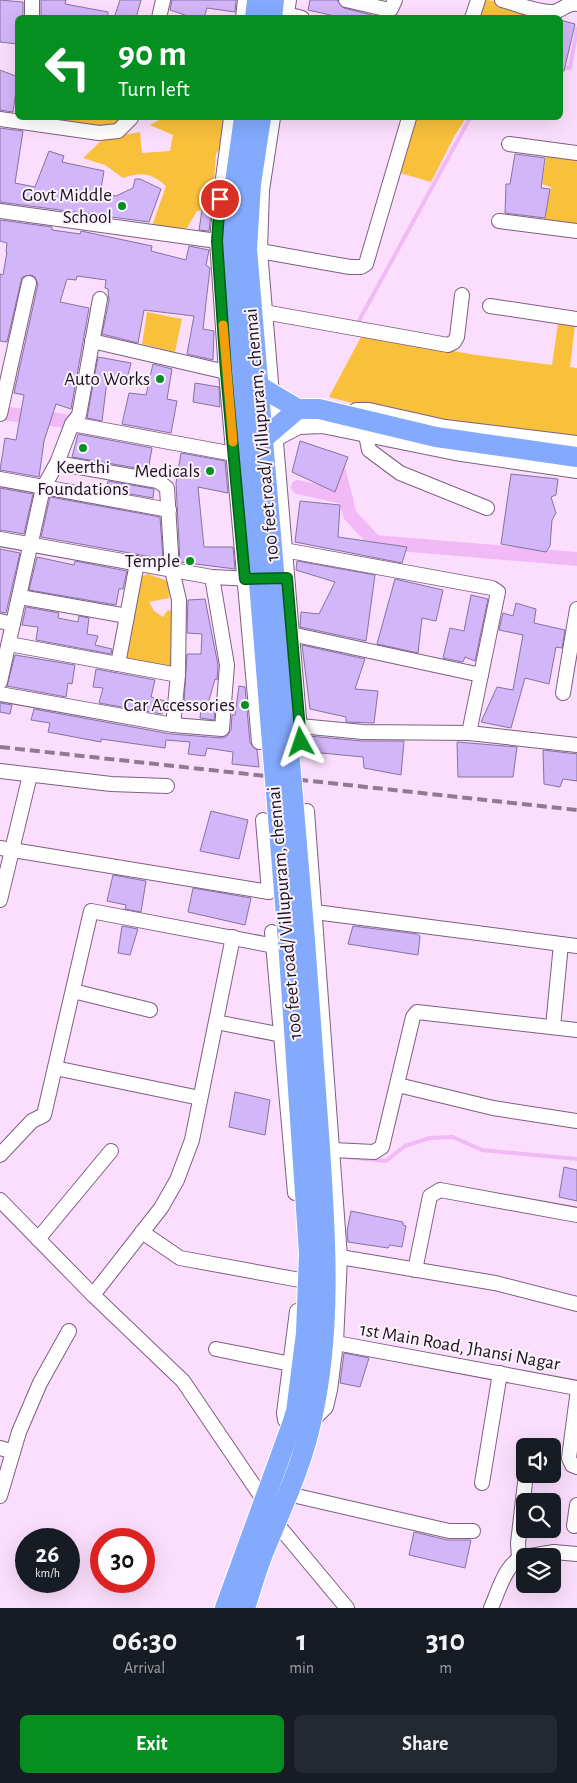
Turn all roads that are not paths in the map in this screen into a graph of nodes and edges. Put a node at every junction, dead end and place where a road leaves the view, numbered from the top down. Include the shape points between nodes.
1 (32, 0) edge
2 (162, 0) edge
3 (245, 0) edge
4 (257, 0) edge
5 (289, 0) edge
6 (346, 0) edge
7 (395, 0) edge
8 (478, 0) edge
9 (502, 0) edge
10 (576, 2) edge
11 (280, 12) edge
12 (32, 15) edge
13 (160, 15) edge
14 (243, 15) edge
15 (255, 15) edge
16 (473, 15) edge
17 (0, 118) edge
18 (15, 120) edge
19 (18, 120) edge
20 (129, 120) edge
21 (231, 120) edge
22 (244, 120) edge
23 (261, 120) edge
24 (273, 120) edge
25 (408, 120) edge
26 (509, 144) dead end
27 (577, 153) edge
28 (0, 211) edge
29 (499, 221) dead end
30 (577, 231) edge
31 (239, 250) junction
32 (30, 284) dead end
33 (462, 295) dead end
34 (100, 299) dead end
35 (490, 306) dead end
36 (264, 312) junction
37 (577, 319) edge
38 (92, 341) junction
39 (226, 372) junction
40 (259, 386) junction
41 (298, 409) junction
42 (0, 414) edge
43 (72, 424) junction
44 (344, 430) junction
45 (366, 435) junction
46 (270, 439) junction
47 (545, 439) junction
48 (577, 443) edge
49 (234, 454) junction
50 (577, 457) edge
51 (57, 463) junction
52 (541, 465) junction
53 (577, 471) edge
54 (0, 479) edge
55 (43, 488) junction
56 (487, 508) dead end
57 (169, 510) junction
58 (0, 539) edge
59 (32, 544) junction
60 (284, 550) junction
61 (136, 563) junction
62 (172, 570) junction
63 (212, 577) junction
64 (287, 578) junction
65 (245, 579) junction
66 (20, 597) junction
67 (577, 609) edge
68 (127, 616) junction
69 (6, 623) edge
70 (291, 634) junction
71 (9, 644) junction
72 (573, 653) edge
73 (118, 664) junction
74 (178, 675) junction
75 (481, 675) junction
76 (0, 682) edge
77 (563, 693) dead end
78 (0, 694) edge
79 (173, 725) junction
80 (300, 726) junction
81 (469, 734) junction
82 (259, 742) dead end
83 (301, 742) dead end
84 (577, 745) edge
85 (0, 771) edge
86 (30, 775) junction
87 (167, 786) dead end
88 (307, 811) dead end
89 (263, 820) dead end
90 (6, 849) edge
91 (0, 900) edge
92 (315, 912) junction
93 (233, 937) junction
94 (291, 938) junction
95 (561, 944) junction
96 (577, 946) edge
97 (73, 992) junction
98 (150, 1010) dead end
99 (216, 1022) junction
100 (553, 1027) junction
101 (577, 1030) edge
102 (282, 1034) junction
103 (55, 1068) junction
104 (398, 1085) junction
105 (200, 1098) junction
106 (577, 1121) edge
107 (333, 1150) junction
108 (111, 1151) dead end
109 (0, 1155) edge
110 (0, 1200) edge
111 (577, 1216) edge
112 (142, 1232) junction
113 (38, 1239) junction
114 (340, 1258) junction
115 (415, 1270) junction
116 (300, 1280) junction
117 (93, 1295) junction
118 (577, 1304) edge
119 (69, 1331) dead end
120 (336, 1343) junction
121 (216, 1349) dead end
122 (292, 1364) junction
123 (500, 1373) junction
124 (577, 1388) edge
125 (577, 1397) edge
126 (312, 1422) junction
127 (291, 1427) junction
128 (7, 1450) edge
129 (577, 1467) edge
130 (482, 1483) dead end
131 (525, 1483) edge
132 (288, 1494) junction
133 (0, 1496) edge
134 (265, 1502) junction
135 (577, 1504) edge
136 (277, 1524) junction
137 (574, 1526) dead end
138 (473, 1531) dead end
139 (522, 1548) edge
140 (561, 1553) edge
141 (577, 1554) edge
142 (516, 1566) edge
143 (225, 1608) edge
144 (245, 1608) edge
145 (347, 1608) edge
146 (491, 1608) edge

1 - 12 street
2 - 13 street
3 - 14 street
4 - 15 highway
5 - 11 street
6 - 7 street via 391,9
8 - 16 street
9 - 10 street via 550,12
17 - 18 street
19 - 20 street via 99,133 118,131
21 - 31 street via 222,186
22 - 31 highway, 100 feet road/ Villupuram, chennai via 232,204
23 - 31 highway, 100 feet road/ Villupuram, chennai
24 - 31 street via 262,190
25 - 31 street via 366,264 350,267
26 - 27 street
28 - 31 street
29 - 30 street
31 - 36 street
31 - 39 street
31 - 40 highway, 100 feet road/ Villupuram, chennai, bridge
31 - 94 highway, 100 feet road/ Villupuram, chennai, bridge via 238,372
32 - 42 street
33 - 36 street via 457,336 448,345
34 - 38 street
35 - 37 street
36 - 46 street
38 - 39 street
38 - 43 street via 79,415
39 - 49 street
40 - 41 highway, bridge
40 - 46 highway, 100 feet road/ Villupuram, chennai, bridge
41 - 46 highway, bridge
41 - 50 highway, bridge via 320,409 436,437
43 - 49 street
43 - 51 street
44 - 45 street
44 - 46 street via 322,426 299,428
44 - 47 street via 347,419 356,410 369,410 444,427
45 - 52 street via 455,453
45 - 56 street via 370,450 400,473
46 - 60 street
46 - 94 highway, 100 feet road/ Villupuram, chennai, bridge
47 - 48 street
47 - 52 street
49 - 65 street
51 - 55 street
51 - 57 street via 158,481 166,488
52 - 53 street
54 - 55 street
55 - 57 street
55 - 59 street
57 - 62 street
58 - 59 street
59 - 61 street
59 - 66 street
60 - 64 street
60 - 75 street via 492,588 498,592 498,598
61 - 62 street
61 - 68 street
62 - 63 street
62 - 74 street via 179,600
63 - 65 street
63 - 79 street via 227,665 222,729
64 - 65 street
64 - 70 street
65 - 82 street
66 - 68 street
66 - 69 street
67 - 72 street
68 - 73 street
69 - 71 street
70 - 75 street
70 - 80 street
71 - 73 street
71 - 76 street
72 - 77 street
73 - 74 street
74 - 79 street
75 - 81 street
78 - 79 street
80 - 81 street via 363,732
80 - 83 street
81 - 84 street
85 - 86 street
86 - 87 street
86 - 90 street
88 - 92 street
89 - 90 street via 269,892
90 - 91 street
92 - 94 street
92 - 95 street
93 - 94 street
93 - 97 street via 91,911
93 - 99 street
94 - 102 street
94 - 107 street
94 - 126 highway, 100 feet road/ Villupuram, chennai via 326,1255 323,1335
94 - 127 highway, 100 feet road/ Villupuram, chennai via 310,1254 306,1333 296,1412
95 - 96 street
95 - 100 street
97 - 98 street
97 - 103 street
99 - 102 street
99 - 105 street
100 - 101 street
100 - 104 street via 417,1012 413,1017
102 - 116 street
103 - 105 street
103 - 109 street via 44,1115 32,1121
104 - 106 street via 493,1108
104 - 107 street via 379,1150
105 - 112 street via 192,1140 176,1180 161,1208
107 - 114 street
108 - 113 street
110 - 113 street
111 - 115 street via 435,1191 430,1196
112 - 116 street via 180,1258
112 - 117 street
113 - 117 street
114 - 115 street
114 - 120 street
115 - 118 street via 495,1283
116 - 122 street
117 - 134 street via 183,1381
119 - 128 street
120 - 123 street, 1st Main Road, Jhansi Nagar
120 - 126 street via 328,1402
121 - 122 street
122 - 127 street via 284,1414
123 - 124 street, 1st Main Road, Jhansi Nagar
123 - 130 street
125 - 129 street via 568,1458
126 - 132 highway, 100 feet road/ Villupuram, chennai
127 - 134 highway, 100 feet road/ Villupuram, chennai
128 - 133 street
131 - 139 street via 518,1536
132 - 136 highway, 100 feet road/ Villupuram, chennai
132 - 138 street via 449,1531
134 - 143 highway, 100 feet road/ Villupuram, chennai via 247,1542
135 - 137 street
136 - 144 highway, 100 feet road/ Villupuram, chennai
136 - 145 street
140 - 141 street
142 - 146 street via 507,1574

